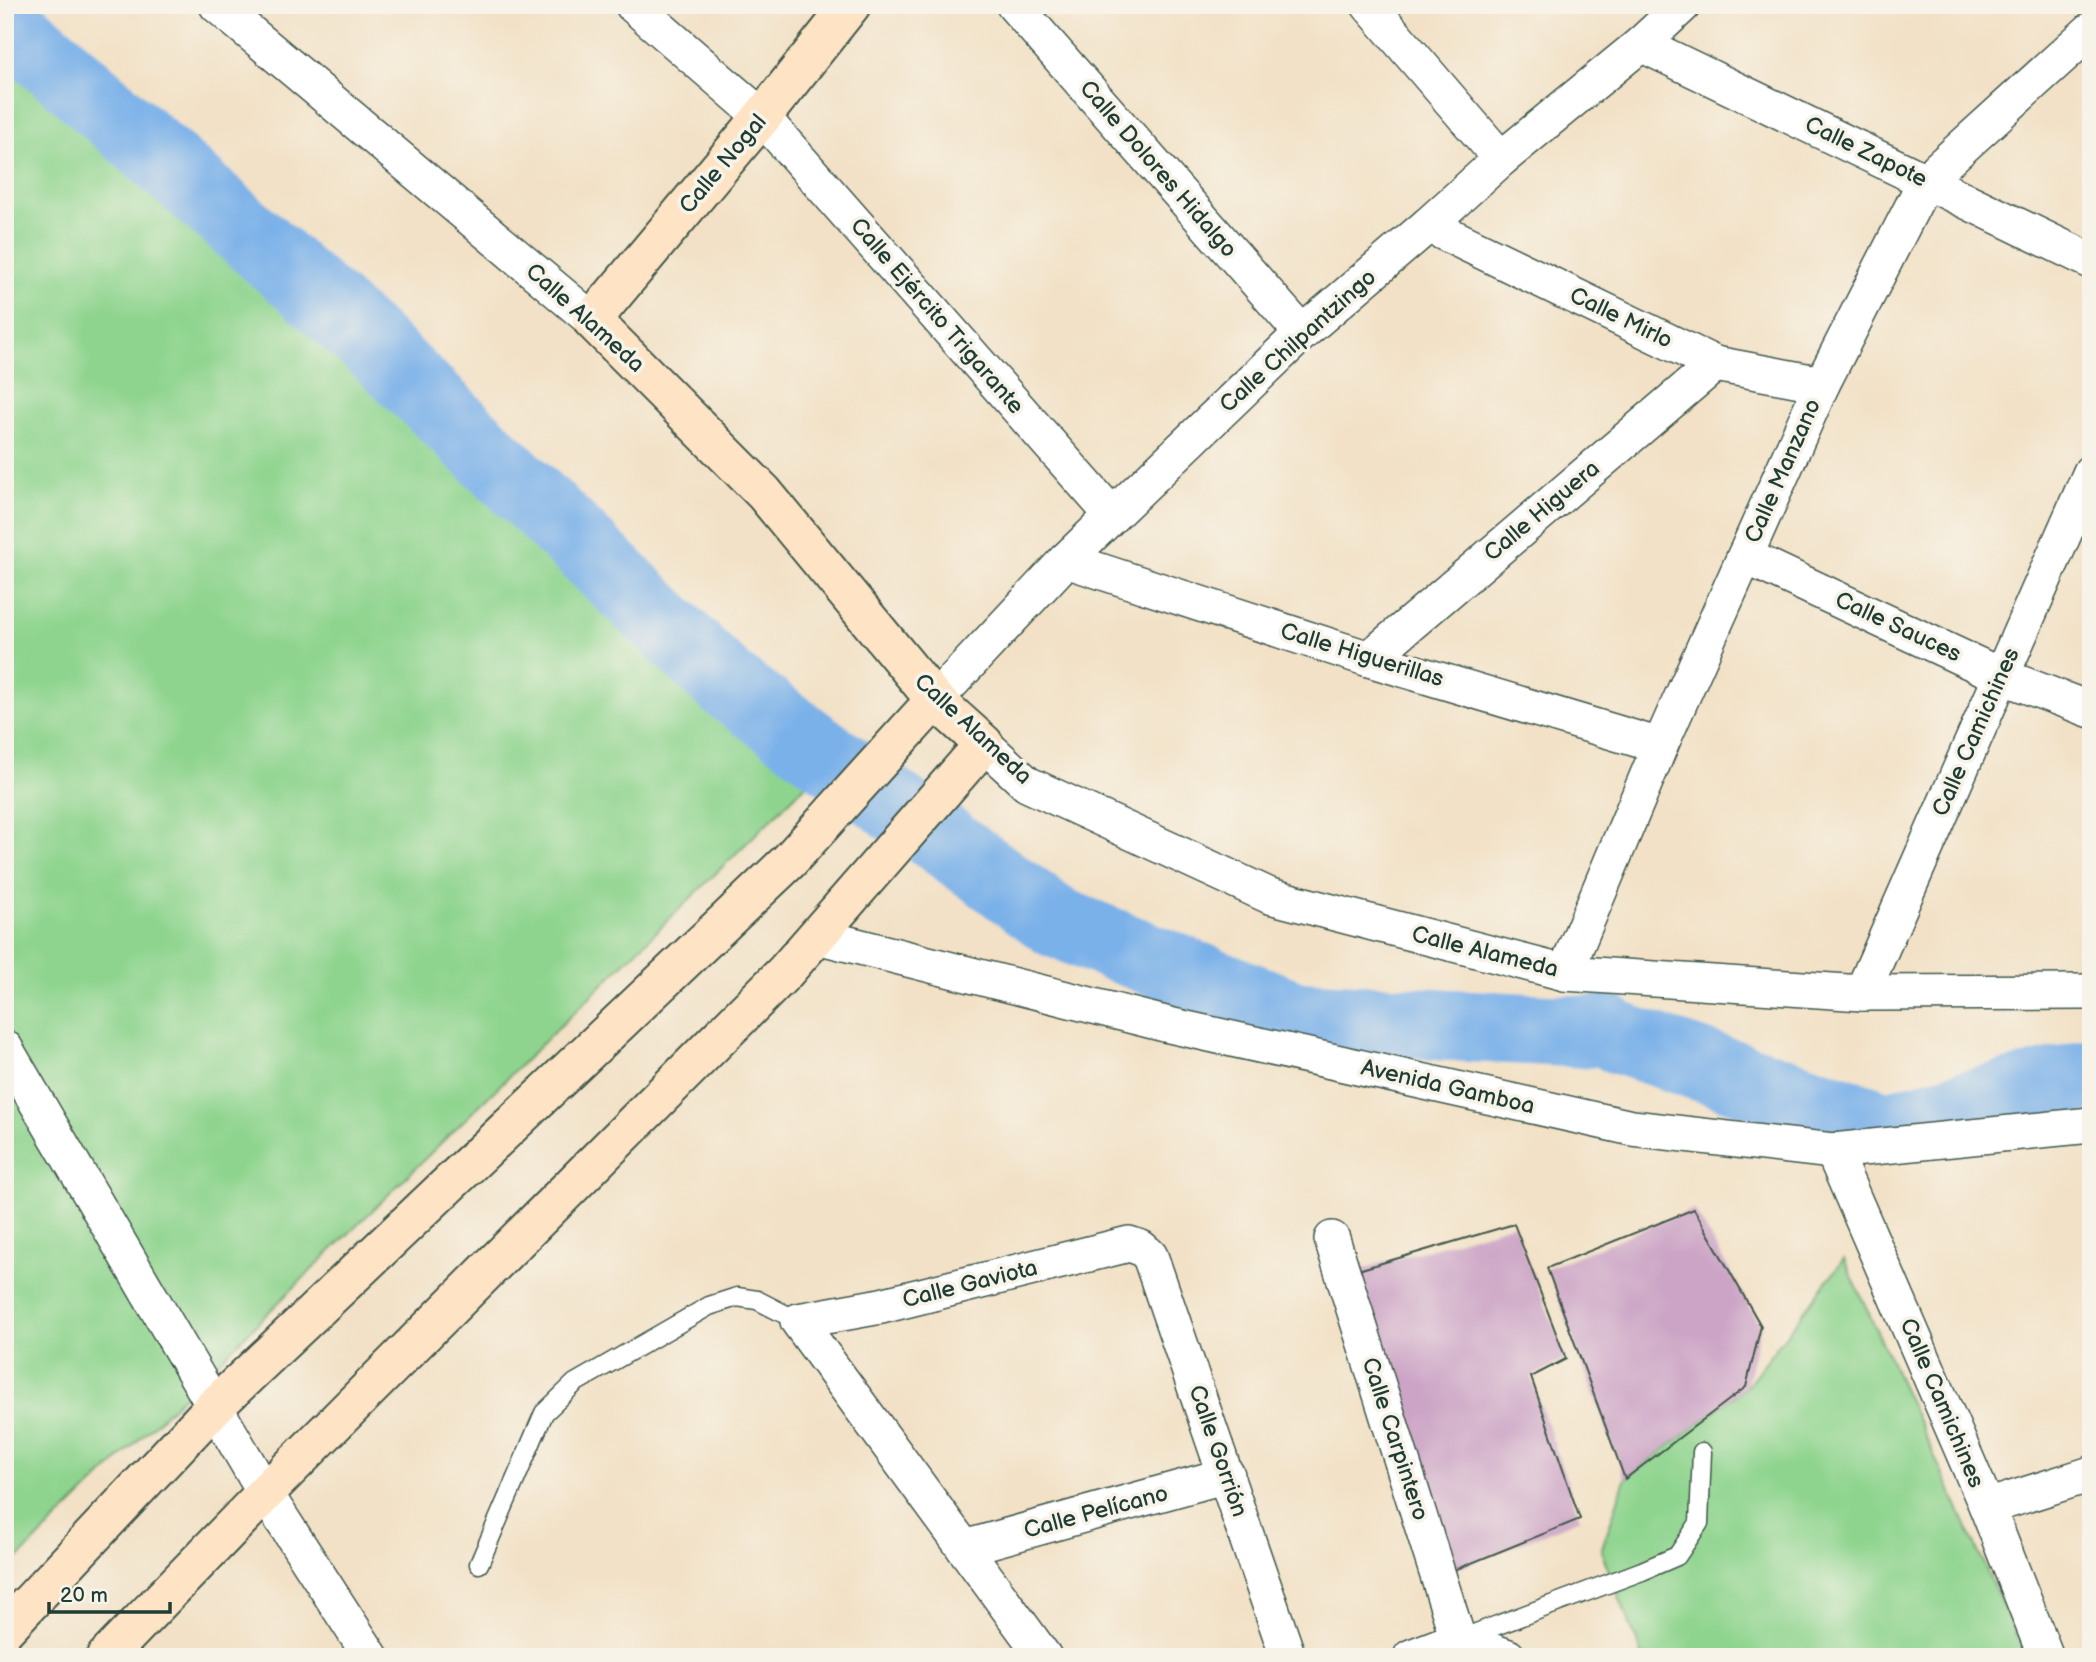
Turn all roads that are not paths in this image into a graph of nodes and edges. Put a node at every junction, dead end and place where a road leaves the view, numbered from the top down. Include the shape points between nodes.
1 (217, 5) edge
2 (633, 5) edge
3 (851, 5) edge
4 (1014, 5) edge
5 (1369, 5) edge
6 (1683, 5) edge
7 (2091, 30) edge
8 (1641, 44) junction
9 (762, 117) junction
10 (1501, 159) junction
11 (1926, 180) junction
12 (1428, 225) junction
13 (2091, 261) edge
14 (592, 320) junction
15 (1302, 333) junction
16 (1715, 364) junction
17 (1822, 384) junction
18 (2091, 472) edge
19 (1112, 515) junction
20 (1745, 556) junction
21 (1066, 560) junction
22 (1369, 659) junction
23 (2001, 676) junction
24 (935, 700) junction
25 (2091, 710) edge
26 (984, 744) junction
27 (1660, 746) junction
28 (817, 936) junction
29 (1565, 973) junction
30 (2091, 992) edge
31 (1862, 993) junction
32 (5, 1048) edge
33 (2091, 1125) edge
34 (1833, 1151) junction
35 (1332, 1239) dead end
36 (1141, 1248) joint
37 (798, 1321) junction
38 (214, 1407) junction
39 (1702, 1452) dead end
40 (2091, 1474) edge
41 (1227, 1475) junction
42 (265, 1493) junction
43 (1987, 1507) junction
44 (964, 1548) junction
45 (479, 1564) dead end
46 (5, 1629) edge
47 (1458, 1639) junction
48 (106, 1657) edge
49 (371, 1657) edge
50 (1044, 1657) edge
51 (1288, 1657) edge
52 (1411, 1657) edge
53 (1508, 1657) edge
54 (2046, 1657) edge

1 - 14 street, Calle Alameda
2 - 9 street, Calle Ejército Trigarante
3 - 9 street, Calle Nogal
4 - 15 street, Calle Dolores Hidalgo
5 - 10 street
6 - 8 street, Calle Chilpantzingo
7 - 11 street, Calle Manzano
8 - 10 street, Calle Chilpantzingo
8 - 11 street, Calle Zapote
9 - 14 street, Calle Nogal
9 - 19 street, Calle Ejército Trigarante
10 - 12 street, Calle Chilpantzingo
11 - 13 street, Calle Zapote
11 - 17 street, Calle Manzano
12 - 15 street, Calle Chilpantzingo
12 - 16 street, Calle Mirlo
14 - 24 street, Calle Alameda via 764,493
15 - 19 street, Calle Chilpantzingo
16 - 17 street, Calle Mirlo
16 - 22 street, Calle Higuera
17 - 20 street, Calle Manzano
18 - 23 street, Calle Camichines
19 - 21 street, Calle Chilpantzingo
20 - 23 street, Calle Sauces
20 - 27 street, Calle Manzano
21 - 22 street, Calle Higuerillas
21 - 24 street, Calle Chilpantzingo
22 - 27 street, Calle Higuerillas
23 - 25 street, Calle Sauces
23 - 31 street, Calle Camichines
24 - 26 street, Calle Alameda
24 - 38 street via 789,861
26 - 28 street
26 - 29 street, Calle Alameda via 1027,784 1270,896
27 - 29 street, Calle Manzano
28 - 34 street, Avenida Gamboa via 1169,1025 1632,1128
28 - 42 street
29 - 31 street, Calle Alameda
30 - 31 street, Calle Alameda
32 - 38 street
33 - 34 street, Avenida Gamboa
34 - 43 street, Calle Camichines
35 - 47 street, Calle Carpintero
36 - 37 street, Calle Gaviota via 1129,1244 881,1306
36 - 41 street, Calle Gorrión via 1150,1256
37 - 44 street
37 - 45 lane via 757,1300 737,1297 709,1306 575,1383 544,1413
38 - 42 street
38 - 46 street
39 - 47 lane via 1699,1523 1677,1556
40 - 43 street
41 - 44 street, Calle Pelícano
41 - 51 street, Calle Gorrión
42 - 48 street
42 - 49 street
43 - 54 street, Calle Camichines
44 - 50 street
47 - 52 street
47 - 53 street

